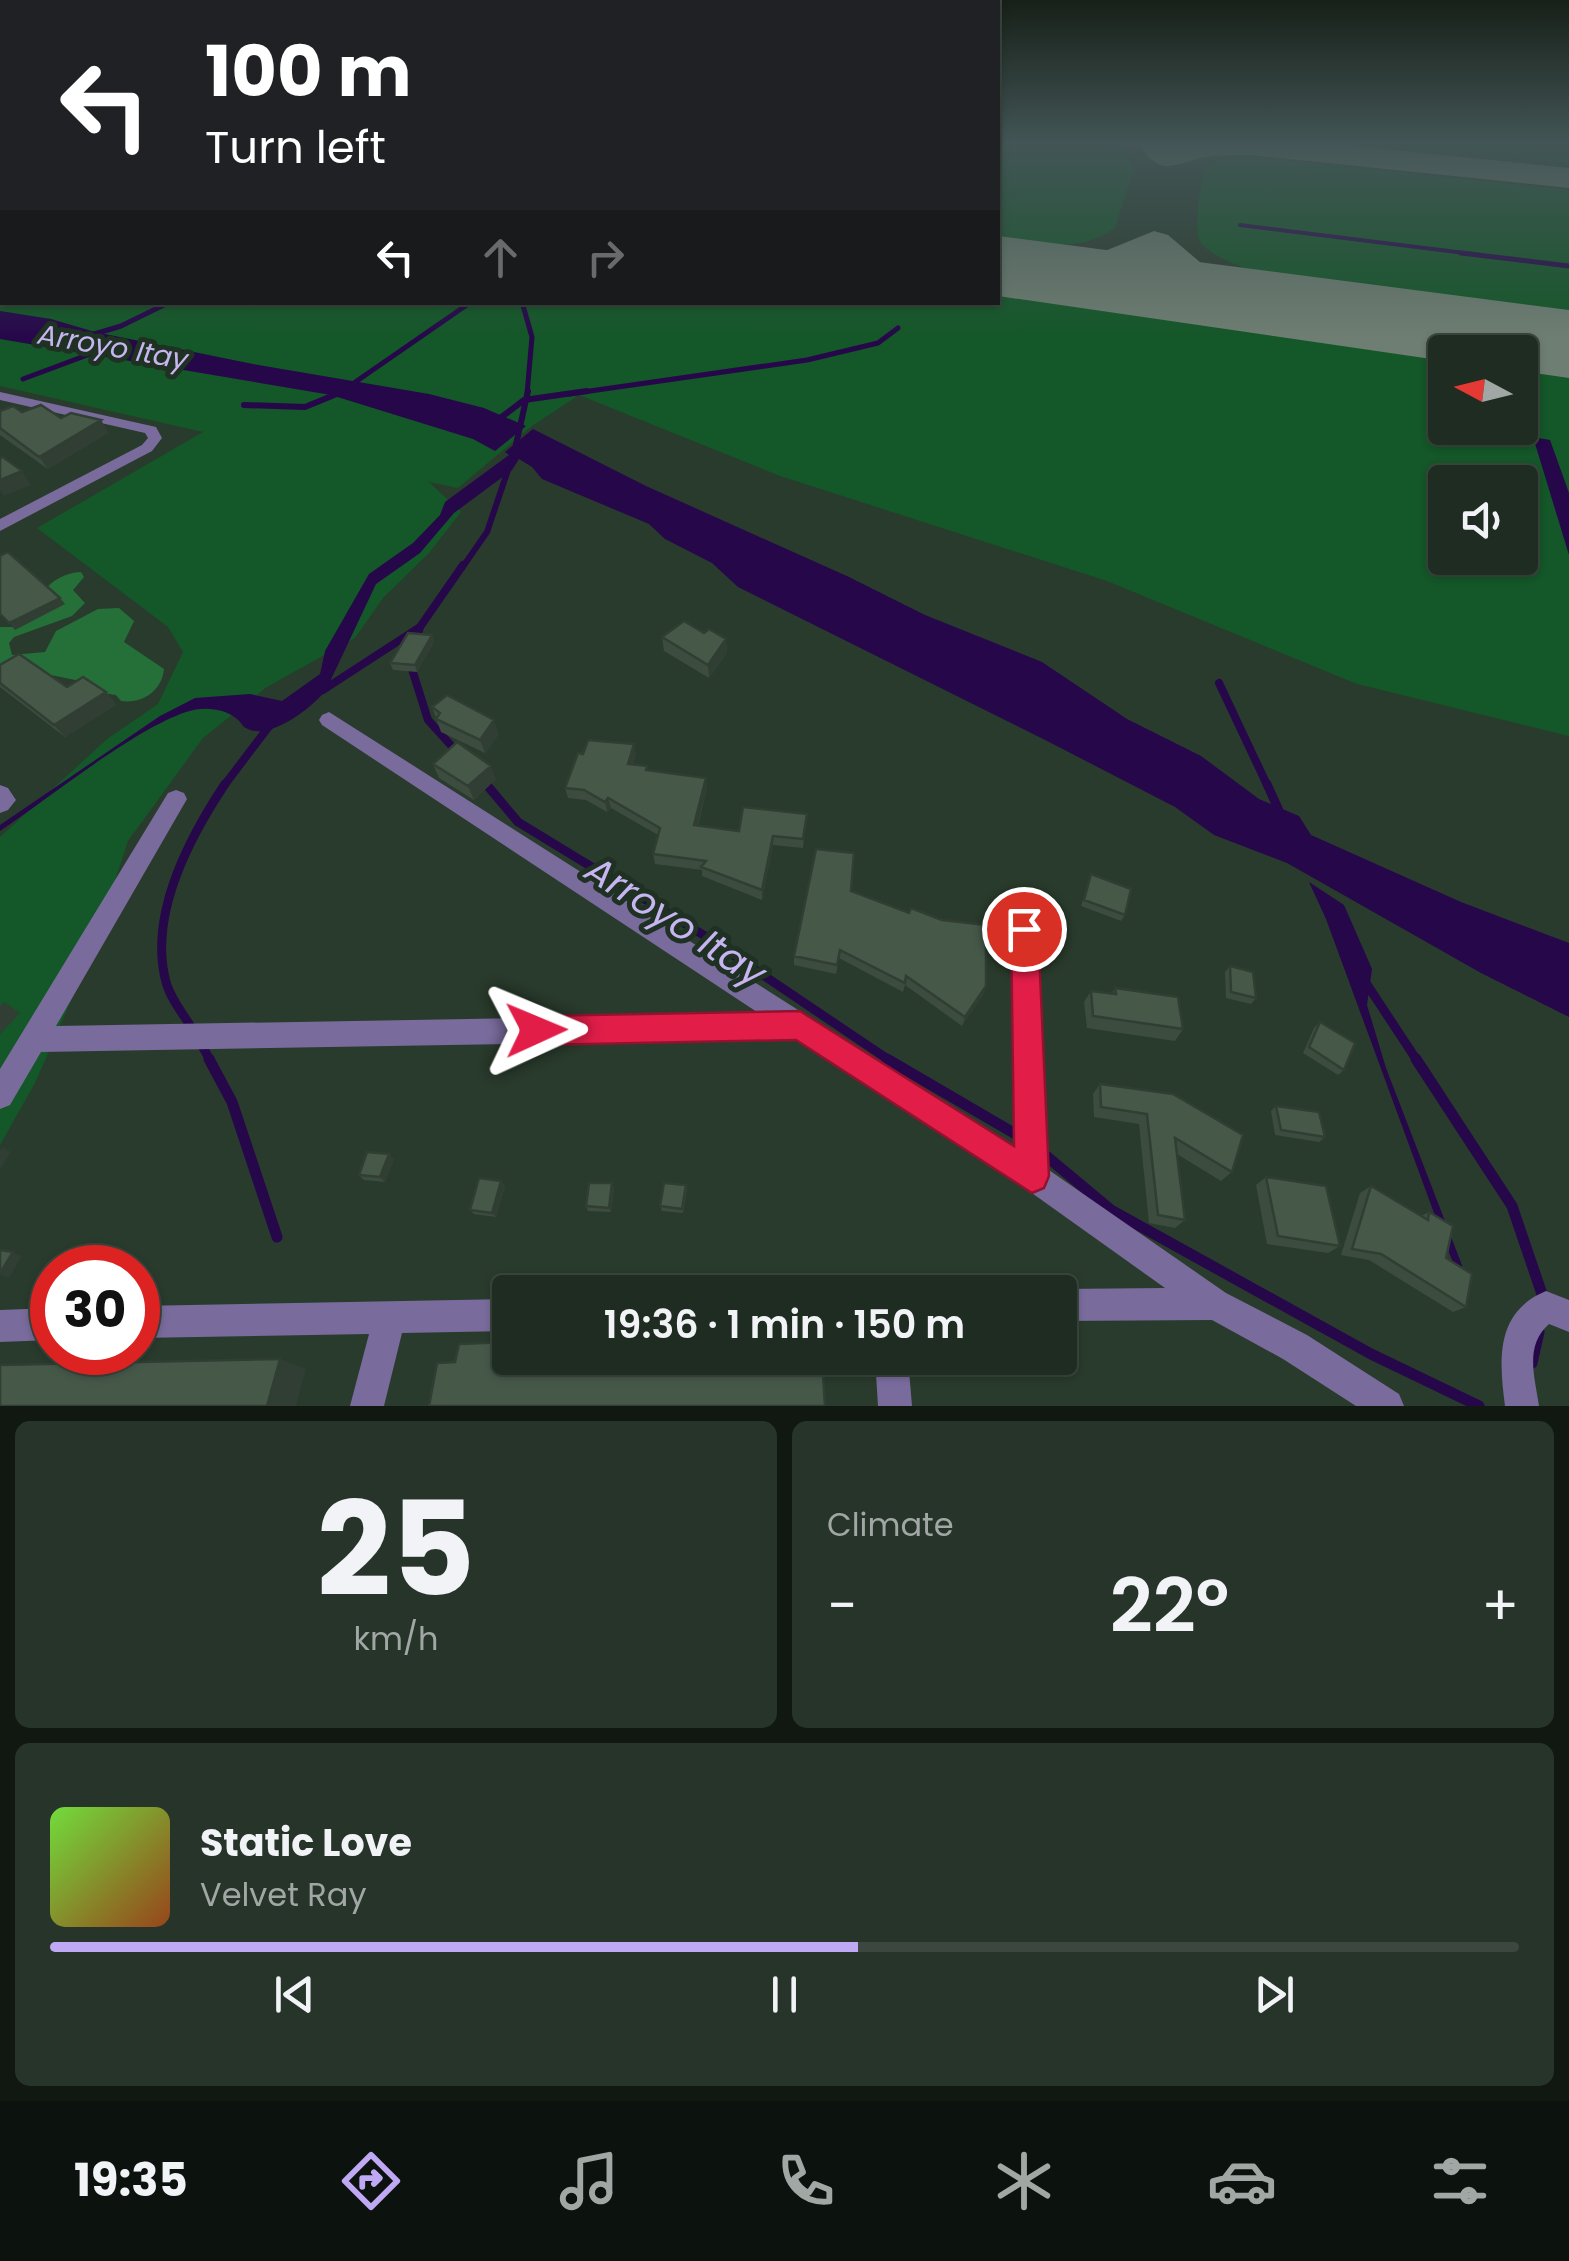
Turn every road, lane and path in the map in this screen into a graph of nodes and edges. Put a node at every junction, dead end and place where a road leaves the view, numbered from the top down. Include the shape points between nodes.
1 (0, 396) edge
2 (0, 526) edge
3 (329, 720) dead end
4 (0, 794) edge
5 (176, 800) dead end
6 (0, 804) edge
7 (1024, 929) dead end
8 (800, 1026) junction
9 (35, 1039) junction
10 (0, 1095) edge
11 (1032, 1176) junction
12 (1215, 1304) junction
13 (1077, 1305) edge
14 (390, 1316) junction
15 (492, 1316) edge
16 (1569, 1316) edge
17 (160, 1321) edge
18 (30, 1325) edge
19 (0, 1326) edge
20 (893, 1375) edge
21 (367, 1406) edge
22 (894, 1406) edge
23 (1387, 1406) edge
24 (1522, 1406) edge

1 - 2 street via 150,430 155,438
3 - 8 street
4 - 6 street
5 - 9 street
7 - 11 street
8 - 9 street
8 - 11 street
9 - 10 street
11 - 12 street
12 - 13 street
12 - 23 street
14 - 15 street
14 - 17 street
14 - 21 street
16 - 24 street via 1546,1307 1528,1318 1515,1342
18 - 19 street
20 - 22 street

